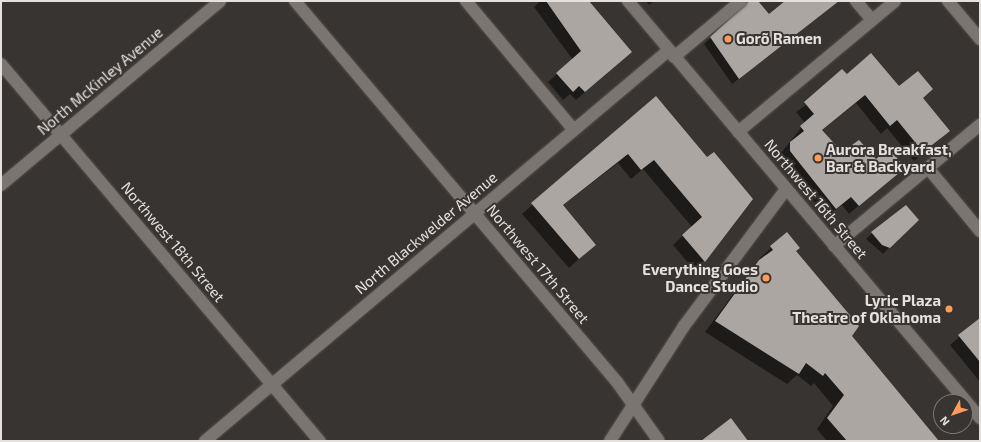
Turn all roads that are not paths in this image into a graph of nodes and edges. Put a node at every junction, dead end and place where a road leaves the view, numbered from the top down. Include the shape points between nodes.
1 (220, 1) edge
2 (296, 1) edge
3 (466, 1) edge
4 (628, 1) edge
5 (741, 1) edge
6 (856, 1) edge
7 (895, 1) edge
8 (948, 1) edge
9 (872, 20) junction
10 (980, 39) edge
11 (671, 53) junction
12 (1, 64) edge
13 (980, 124) edge
14 (574, 130) junction
15 (738, 132) junction
16 (61, 135) junction
17 (928, 168) junction
18 (1, 185) edge
19 (786, 189) junction
20 (474, 214) junction
21 (980, 230) edge
22 (834, 246) junction
23 (272, 384) junction
24 (633, 405) junction
25 (980, 418) edge
26 (205, 441) edge
27 (320, 441) edge
28 (610, 441) edge
29 (659, 441) edge

1 - 16 street, North McKinley Avenue
2 - 20 street, Northwest 17th Street
3 - 14 street
4 - 11 street, Northwest 16th Street
5 - 11 street, North Blackwelder Avenue
6 - 9 street
7 - 9 street
8 - 10 street
9 - 15 street
11 - 14 street, North Blackwelder Avenue
11 - 15 street, Northwest 16th Street
12 - 16 street, Northwest 18th Street
13 - 17 street
14 - 20 street, North Blackwelder Avenue
15 - 19 street, Northwest 16th Street
16 - 18 street, North McKinley Avenue
16 - 23 street, Northwest 18th Street
17 - 21 street
17 - 22 street
19 - 22 street, Northwest 16th Street
19 - 24 street via 706,295
20 - 23 street, North Blackwelder Avenue
20 - 24 street, Northwest 17th Street
22 - 25 street, Northwest 16th Street
23 - 26 street, North Blackwelder Avenue
23 - 27 street, Northwest 18th Street
24 - 28 street
24 - 29 street, Northwest 17th Street

